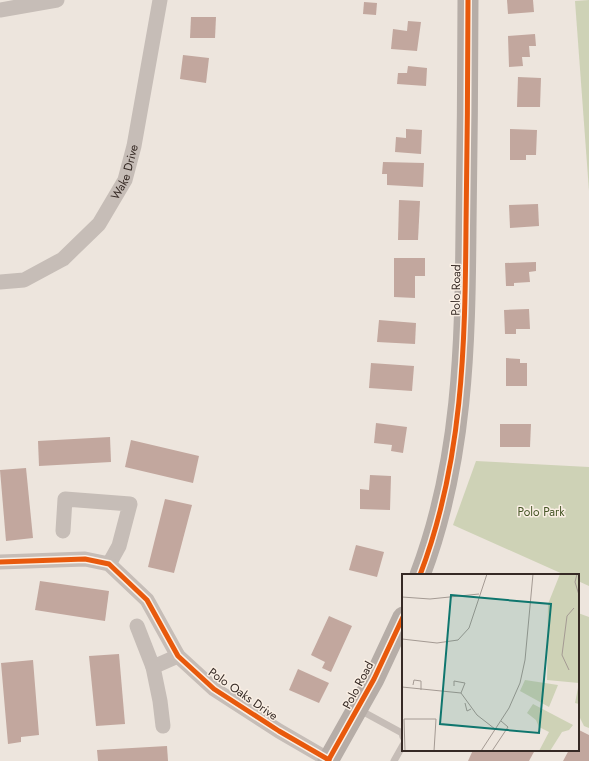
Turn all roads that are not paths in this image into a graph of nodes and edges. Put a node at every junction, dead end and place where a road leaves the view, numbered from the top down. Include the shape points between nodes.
1 (57, 0) edge
2 (160, 0) edge
3 (468, 0) edge
4 (0, 10) edge
5 (0, 282) edge
6 (63, 531) dead end
7 (0, 562) edge
8 (108, 564) junction
9 (420, 574) edge
10 (402, 619) edge
11 (137, 626) dead end
12 (178, 656) junction
13 (153, 668) junction
14 (357, 709) junction
15 (163, 726) dead end
16 (402, 734) edge
17 (402, 747) edge
18 (328, 760) edge
19 (394, 761) edge

1 - 4 street
2 - 5 street, Wake Drive via 134,146 125,180 98,224 63,259 24,280
3 - 9 main road, Polo Road via 466,305 463,373 448,476
6 - 8 street via 65,498 130,504 119,546
7 - 8 street via 85,559
8 - 12 street, Polo Oaks Drive via 147,600
10 - 14 main road, Polo Road
11 - 13 street
12 - 13 street
12 - 18 street, Polo Oaks Drive via 214,689
13 - 15 street
14 - 16 lane
14 - 18 main road, Polo Road
17 - 19 lane

